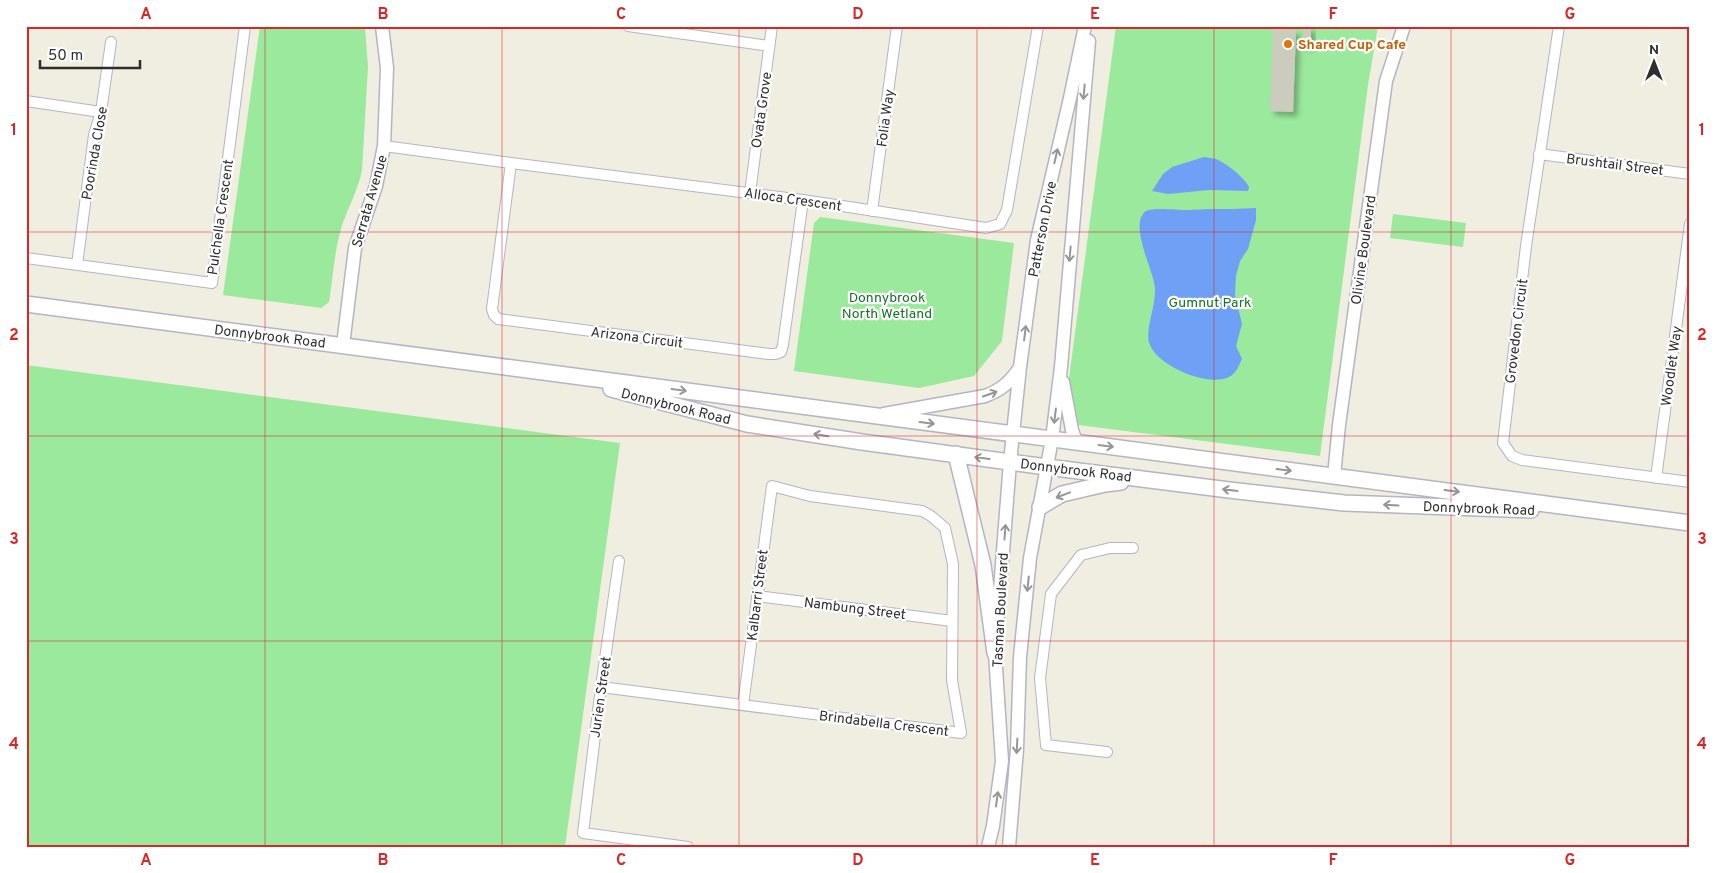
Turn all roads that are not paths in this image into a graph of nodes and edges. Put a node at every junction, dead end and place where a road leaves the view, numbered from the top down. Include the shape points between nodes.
1 (245, 26) edge
2 (382, 26) edge
3 (628, 26) edge
4 (772, 26) edge
5 (897, 26) edge
6 (1038, 26) edge
7 (1084, 26) edge
8 (1090, 26) edge
9 (1404, 26) edge
10 (1558, 26) edge
11 (111, 42) dead end
12 (770, 46) junction
13 (26, 102) edge
14 (101, 112) junction
15 (384, 146) junction
16 (1539, 154) junction
17 (511, 163) junction
18 (1690, 174) edge
19 (750, 193) junction
20 (803, 200) junction
21 (872, 211) junction
22 (1690, 224) edge
23 (26, 258) edge
24 (77, 265) junction
25 (26, 304) edge
26 (343, 345) junction
27 (1020, 367) junction
28 (1061, 368) junction
29 (544, 372) junction
30 (874, 416) junction
31 (1013, 434) junction
32 (1052, 439) junction
33 (1076, 442) junction
34 (956, 454) junction
35 (1010, 462) junction
36 (1047, 467) junction
37 (1334, 476) junction
38 (1656, 478) junction
39 (1145, 479) junction
40 (1690, 482) edge
41 (772, 486) joint
42 (1040, 507) junction
43 (1615, 513) junction
44 (1690, 522) edge
45 (1133, 548) dead end
46 (619, 562) dead end
47 (757, 596) junction
48 (952, 621) junction
49 (994, 653) junction
50 (601, 687) junction
51 (743, 705) junction
52 (1107, 752) dead end
53 (688, 847) edge
54 (988, 847) edge
55 (1009, 847) edge

1 - 24 street, Pulchella Crescent via 212,282
2 - 15 street, Serrata Avenue via 387,68
3 - 12 street
4 - 12 street, Ovata Grove
5 - 21 street, Folia Way
6 - 21 street, Alloca Crescent via 1007,210 1000,224 986,228
27 -> 7 street, Patterson Drive via 1037,240
8 -> 28 street, Patterson Drive
9 - 37 street, Olivine Boulevard via 1386,81
10 - 16 street, Grovedon Circuit
11 - 14 street, Poorinda Close
12 - 19 street, Ovata Grove
13 - 14 street
14 - 24 street, Poorinda Close via 94,135
15 - 17 street, Alloca Crescent
15 - 26 street, Serrata Avenue via 376,186 355,248
16 - 18 street, Brushtail Street
16 - 38 street, Grovedon Circuit via 1503,443 1512,456 1522,460
17 - 19 street, Alloca Crescent
17 - 20 street, Arizona Circuit via 492,309 498,319 769,354 781,352 783,344
19 - 20 street, Alloca Crescent
20 - 21 street, Alloca Crescent
22 - 38 street, Woodlet Way
23 - 24 street, Pulchella Crescent
25 - 26 main road, Donnybrook Road
26 - 29 main road, Donnybrook Road
30 -> 27 street via 985,396 1010,382
27 - 31 street, Patterson Drive
28 -> 32 street, Patterson Drive
28 - 33 street
29 -> 30 main road, Donnybrook Road
34 -> 29 main road, Donnybrook Road via 747,424
30 -> 31 main road, Donnybrook Road
31 - 32 main road, Donnybrook Road
31 - 35 street, Tasman Boulevard
32 - 33 main road, Donnybrook Road
32 - 36 street, Patterson Drive
33 -> 37 main road, Donnybrook Road
35 -> 34 main road, Donnybrook Road
34 - 49 main road via 984,565
35 - 36 main road, Donnybrook Road
49 -> 35 street, Tasman Boulevard
36 - 39 main road, Donnybrook Road
36 - 42 street, Tasman Boulevard
37 -> 43 main road, Donnybrook Road
38 - 40 street, Grovedon Circuit
39 -> 42 main road via 1062,494
43 -> 39 main road, Donnybrook Road via 1344,503
41 - 47 street, Kalbarri Street
41 - 48 street, Brindabella Crescent via 810,496 922,511 932,516 945,528 953,564
42 -> 55 street, Tasman Boulevard via 1030,558 1020,657
43 - 44 main road, Donnybrook Road
45 - 52 street via 1110,548 1081,555 1051,594 1040,678 1046,745
46 - 50 street, Jurien Street
47 - 48 street, Nambung Street
47 - 51 street, Kalbarri Street
48 - 51 street, Brindabella Crescent via 952,680 961,733
54 -> 49 street, Tasman Boulevard via 1002,761
50 - 51 street, Brindabella Crescent
50 - 53 street, Jurien Street via 583,833

